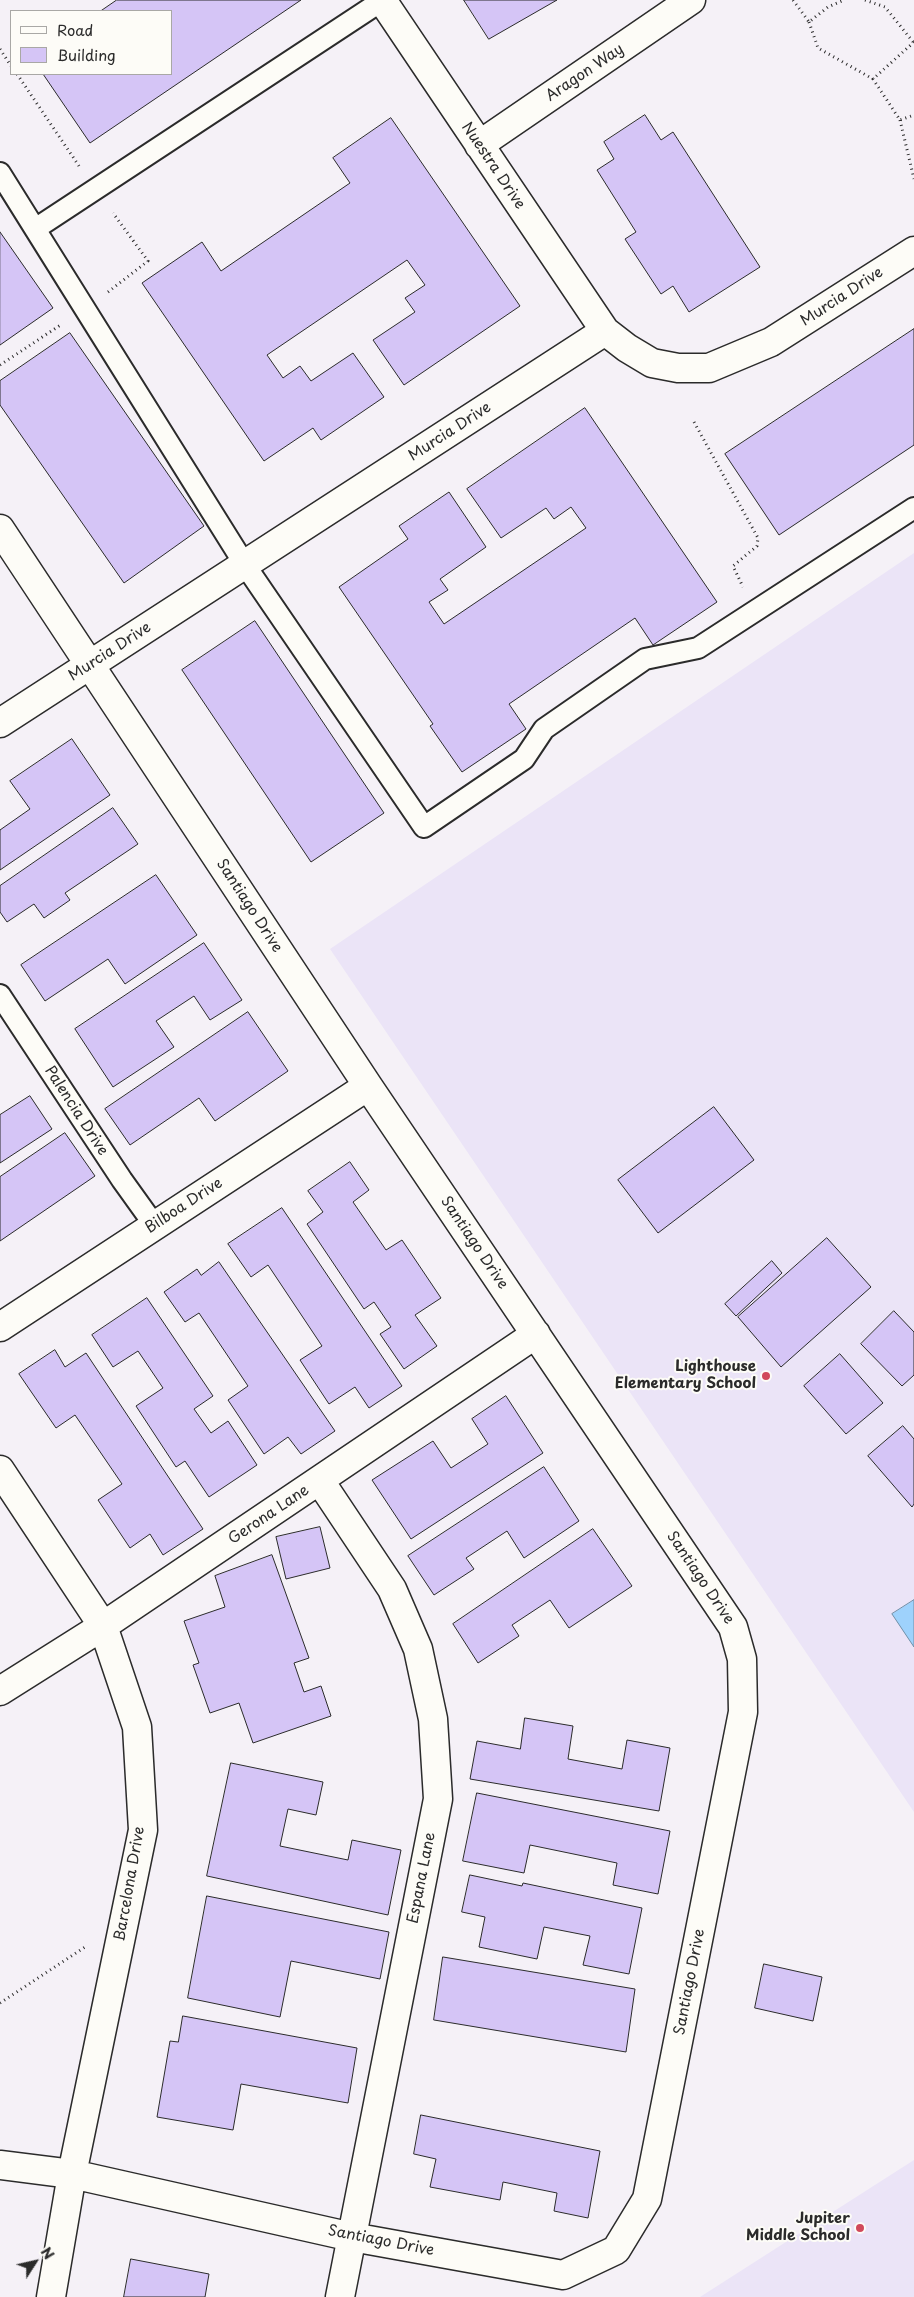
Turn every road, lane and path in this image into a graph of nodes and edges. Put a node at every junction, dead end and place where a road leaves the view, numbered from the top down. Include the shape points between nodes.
1 (382, 0) edge
2 (691, 0) edge
3 (793, 0) edge
4 (844, 0) edge
5 (865, 0) edge
6 (809, 22) junction
7 (914, 43) edge
8 (0, 49) edge
9 (10, 64) edge
10 (17, 75) edge
11 (873, 79) junction
12 (914, 115) edge
13 (900, 120) junction
14 (479, 145) junction
15 (80, 167) dead end
16 (0, 173) edge
17 (914, 179) edge
18 (113, 213) dead end
19 (36, 230) junction
20 (914, 251) edge
21 (108, 293) dead end
22 (63, 323) dead end
23 (605, 331) junction
24 (0, 365) edge
25 (694, 422) dead end
26 (914, 508) edge
27 (0, 529) edge
28 (245, 564) junction
29 (755, 612) junction
30 (90, 665) junction
31 (0, 723) edge
32 (0, 995) edge
33 (368, 1086) junction
34 (155, 1226) junction
35 (0, 1327) edge
36 (536, 1334) junction
37 (0, 1470) edge
38 (320, 1481) junction
39 (103, 1626) junction
40 (0, 1691) edge
41 (86, 1947) dead end
42 (0, 2003) edge
43 (0, 2165) edge
44 (72, 2174) junction
45 (352, 2237) junction
46 (51, 2297) edge
47 (340, 2297) edge

1 - 14 street, Nuestra Drive
1 - 19 lane
2 - 14 street, Aragon Way
3 - 6 path
4 - 6 path via 828,7
5 - 7 path via 885,7
6 - 11 path via 818,48
7 - 11 path
8 - 9 path
10 - 15 path
11 - 13 path
12 - 13 path
13 - 17 path
14 - 23 street, Nuestra Drive
16 - 19 lane
18 - 21 path via 148,261
19 - 28 lane
20 - 23 street, Murcia Drive via 771,342 710,368 678,368 652,363
22 - 24 path
23 - 28 street, Murcia Drive
25 - 29 path via 758,538 757,546 733,566
26 - 29 lane
27 - 30 street, Santiago Drive
28 - 29 lane via 424,827 524,759 544,729 645,659 698,648
28 - 30 street, Murcia Drive
30 - 31 street, Murcia Drive
30 - 33 street, Santiago Drive
32 - 34 lane, Palencia Drive
33 - 34 street, Bilboa Drive
33 - 36 street, Santiago Drive
34 - 35 street, Bilboa Drive
36 - 38 street, Gerona Lane
36 - 45 street, Santiago Drive via 733,1627 742,1659 743,1712 649,2190 647,2199 616,2250 563,2275
37 - 39 street, Barcelona Drive
38 - 39 street, Gerona Lane
38 - 45 street, Espana Lane via 392,1589 418,1649 433,1719 438,1799
39 - 40 street, Gerona Lane
39 - 44 street, Barcelona Drive via 137,1727 143,1830
41 - 42 path
43 - 44 street, Santiago Drive
44 - 45 street, Santiago Drive
44 - 46 street, Barcelona Drive
45 - 47 street, Espana Lane

